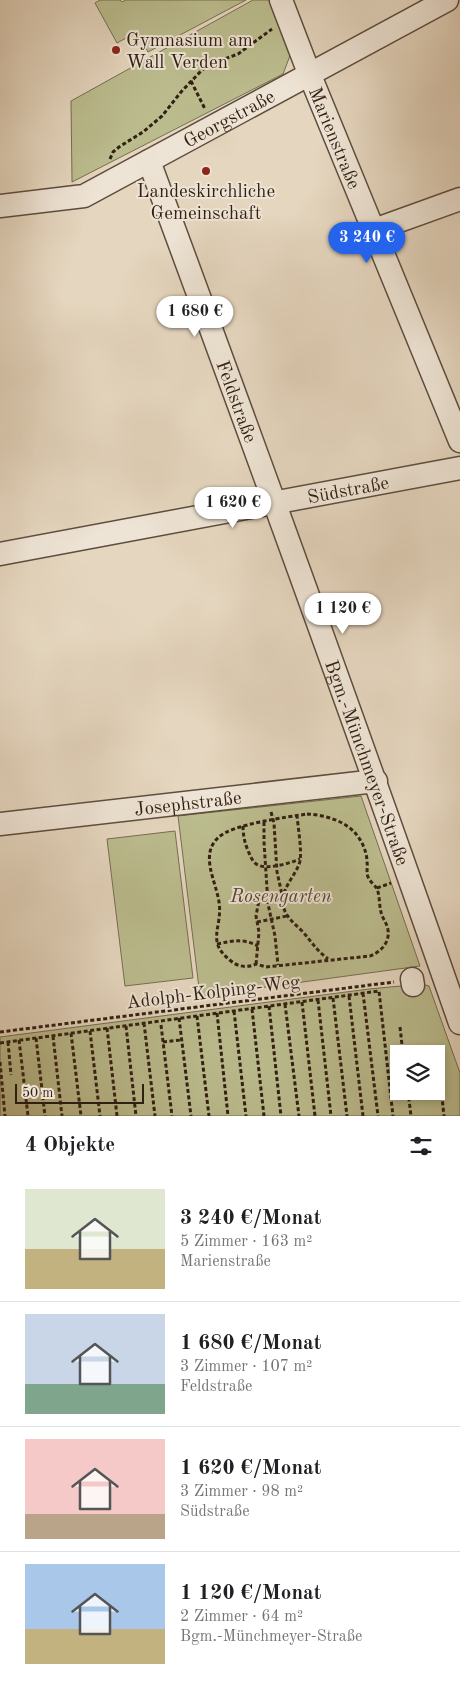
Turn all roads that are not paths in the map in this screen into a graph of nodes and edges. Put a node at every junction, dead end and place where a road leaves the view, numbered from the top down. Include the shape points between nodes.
1 (447, 0) edge
2 (285, 10) edge
3 (309, 73) junction
4 (149, 160) junction
5 (460, 199) edge
6 (0, 206) edge
7 (374, 230) junction
8 (460, 441) edge
9 (460, 468) edge
10 (275, 502) junction
11 (0, 554) edge
12 (376, 781) junction
13 (0, 824) edge
14 (452, 976) edge
15 (460, 1022) edge

1 - 3 street, Georgstraße
2 - 3 street, Marienstraße
3 - 4 street, Georgstraße
3 - 7 street, Marienstraße
4 - 6 street, Georgstraße via 84,196
4 - 10 street, Feldstraße
5 - 7 street
7 - 8 street, Marienstraße
9 - 10 street, Südstraße
10 - 11 street, Südstraße
10 - 12 street, Bgm.-Münchmeyer-Straße
12 - 13 street, Josephstraße
12 - 14 street, Bgm.-Münchmeyer-Straße
14 - 15 street, Bgm.-Münchmeyer-Straße

